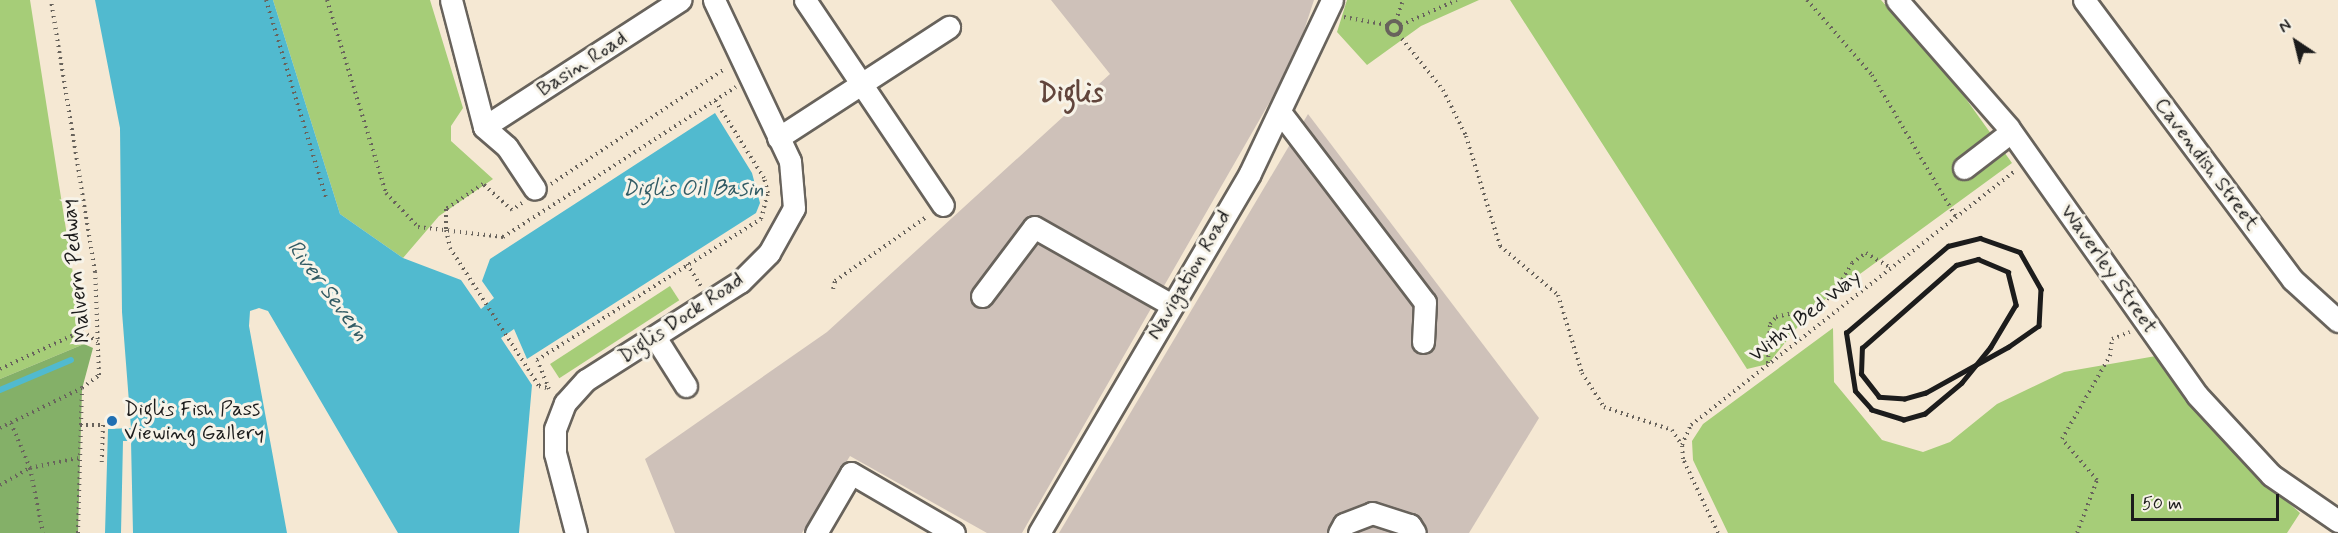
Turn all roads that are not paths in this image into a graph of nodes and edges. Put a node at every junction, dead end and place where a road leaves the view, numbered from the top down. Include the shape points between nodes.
1 (451, 0) edge
2 (680, 0) edge
3 (714, 0) edge
4 (805, 0) edge
5 (1897, 0) edge
6 (2084, 0) edge
7 (1327, 9) edge
8 (949, 27) dead end
9 (862, 85) junction
10 (1280, 112) junction
11 (484, 128) junction
12 (2011, 132) junction
13 (778, 138) junction
14 (1964, 168) dead end
15 (537, 192) road end
16 (943, 205) road end
17 (982, 296) dead end
18 (1172, 305) junction
19 (2338, 321) edge
20 (654, 338) junction
21 (1423, 342) dead end
22 (686, 386) dead end
23 (2338, 520) edge
24 (576, 533) edge
25 (816, 533) edge
26 (954, 533) edge
27 (1039, 533) edge
28 (1338, 533) edge
29 (1415, 533) edge

1 - 11 street
2 - 11 street, Basin Road
3 - 13 street, Diglis Dock Road
4 - 9 street
5 - 12 street, Waverley Street
6 - 19 street, Cavendish Street via 2294,280
7 - 10 street, Navigation Road
8 - 9 street
9 - 13 street
9 - 16 street
10 - 18 street, Navigation Road
10 - 21 street via 1425,303
11 - 15 street via 507,147
12 - 14 street
12 - 23 street, Waverley Street via 2197,395 2271,476
13 - 20 street, Diglis Dock Road via 790,161 794,208 769,253 740,282
17 - 18 street via 1034,227
18 - 27 street, Navigation Road
20 - 22 street
20 - 24 street, Diglis Dock Road via 586,380 566,403 555,429 555,453
25 - 26 street via 851,473
28 - 29 street via 1344,524 1372,513 1410,525

